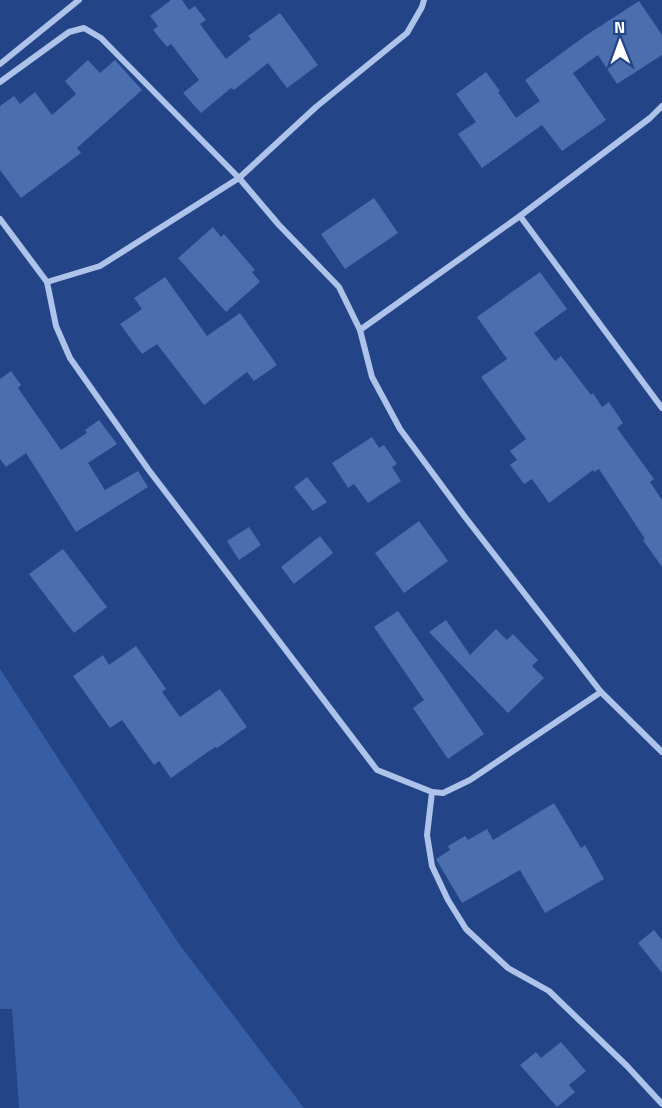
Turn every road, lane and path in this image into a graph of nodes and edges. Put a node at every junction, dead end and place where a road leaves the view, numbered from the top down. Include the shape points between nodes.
1 (80, 0) edge
2 (424, 0) edge
3 (0, 64) edge
4 (0, 82) edge
5 (662, 106) edge
6 (238, 178) junction
7 (520, 216) junction
8 (0, 219) edge
9 (47, 282) junction
10 (360, 330) junction
11 (662, 408) edge
12 (601, 692) junction
13 (662, 752) edge
14 (432, 792) junction
15 (662, 1104) edge

1 - 3 street
2 - 6 street via 407,33 316,107
4 - 6 street via 69,32 84,28 101,38
5 - 7 street
6 - 9 street via 100,266
6 - 10 street via 339,287
7 - 10 street
7 - 11 street
8 - 9 street
9 - 14 street via 56,326 70,358 148,469 377,770
10 - 12 street via 372,377 400,429
12 - 13 street
12 - 14 street via 470,780 443,793
14 - 15 street via 427,835 432,866 466,929 508,968 549,991

